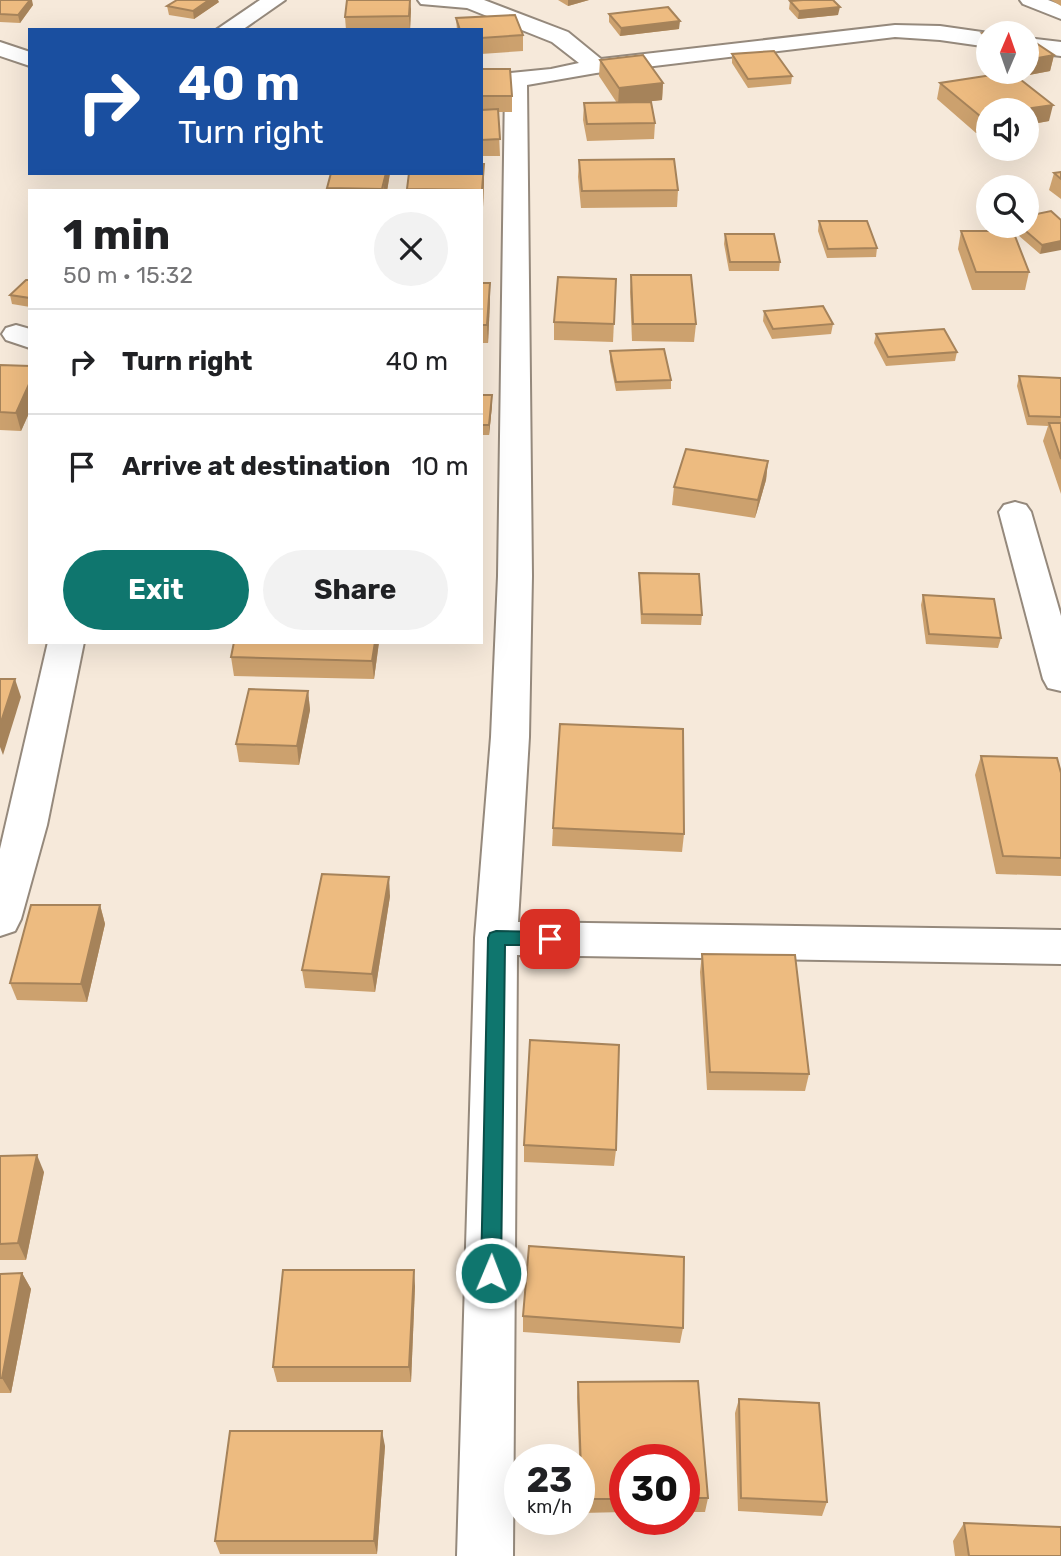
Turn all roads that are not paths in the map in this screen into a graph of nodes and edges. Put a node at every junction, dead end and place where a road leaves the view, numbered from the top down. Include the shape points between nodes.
1 (428, 0) edge
2 (1030, 0) edge
3 (263, 1) edge
4 (1061, 13) edge
5 (229, 28) edge
6 (976, 38) edge
7 (1040, 47) edge
8 (0, 49) edge
9 (1061, 49) edge
10 (28, 58) edge
11 (596, 66) junction
12 (499, 82) edge
13 (1015, 512) dead end
14 (66, 644) edge
15 (1061, 679) edge
16 (0, 919) edge
17 (496, 938) junction
18 (1061, 947) edge
19 (485, 1556) edge

1 - 11 street via 470,2 560,37
2 - 4 street
3 - 5 street
6 - 11 street via 895,31
7 - 9 street
8 - 10 street
11 - 12 street
12 - 17 street via 515,576
13 - 15 street
14 - 16 street via 27,825
17 - 18 street
17 - 19 street

